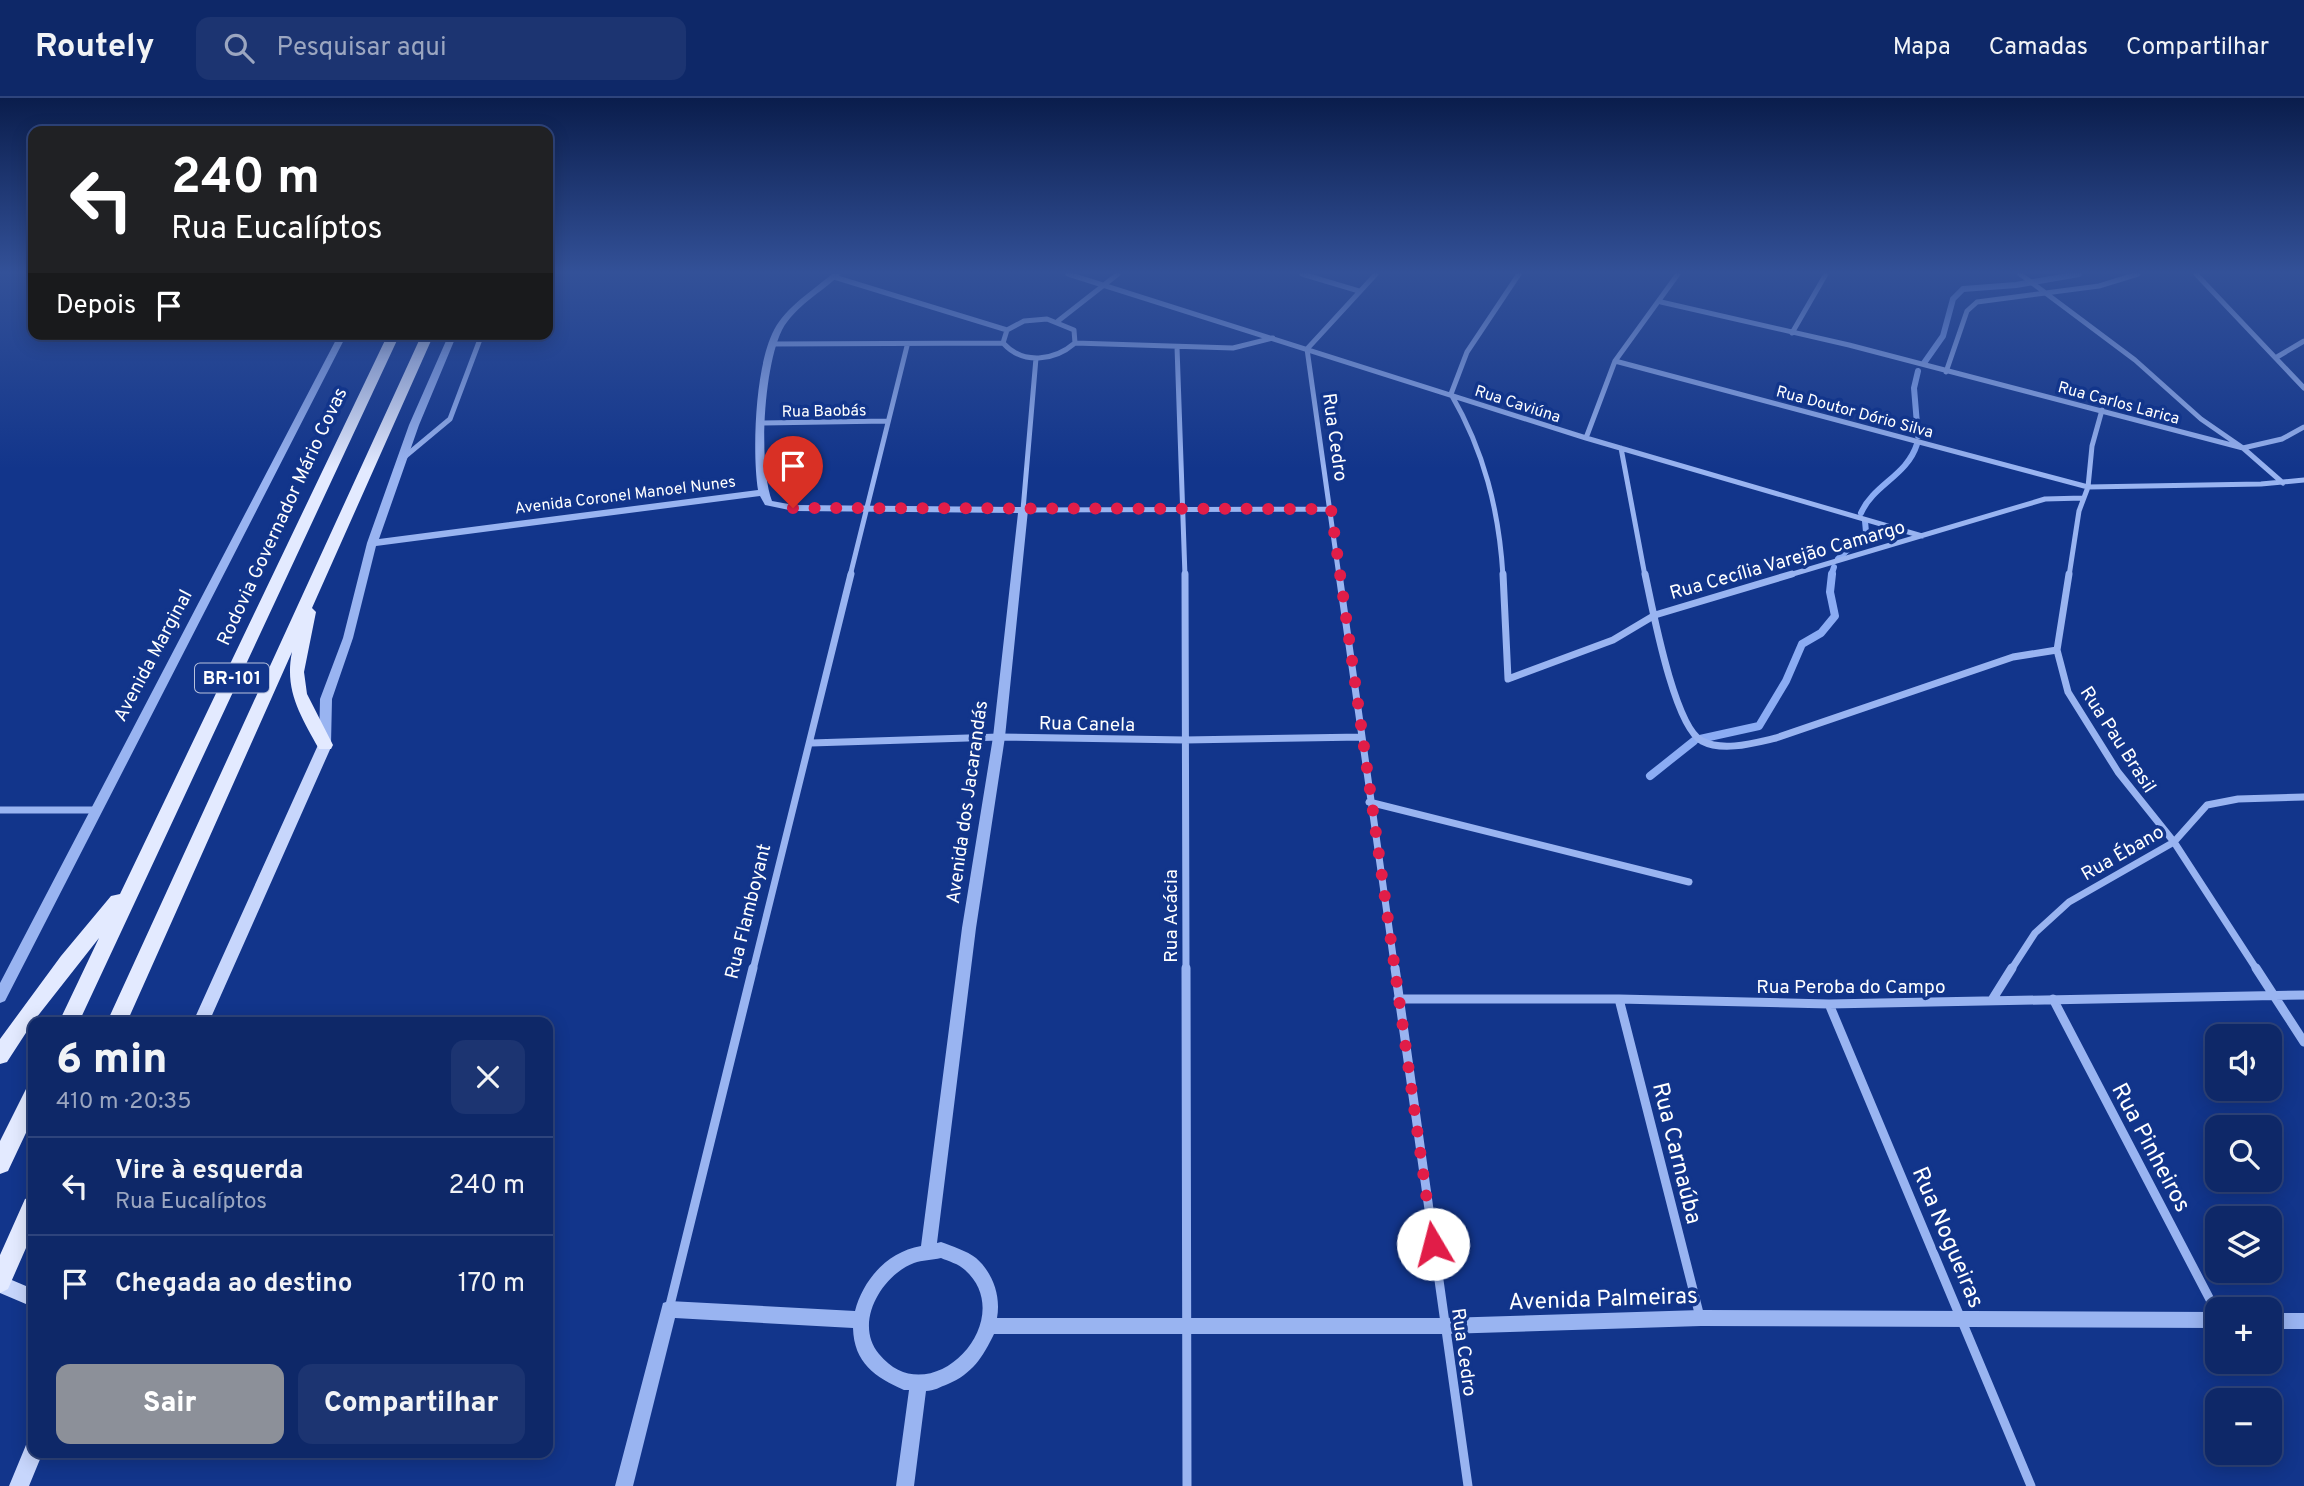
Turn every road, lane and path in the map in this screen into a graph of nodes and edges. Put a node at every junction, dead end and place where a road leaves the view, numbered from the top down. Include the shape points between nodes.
1 (774, 339) edge
2 (1004, 339) edge
3 (1075, 339) edge
4 (1270, 339) edge
5 (1275, 339) edge
6 (1316, 339) edge
7 (1476, 339) edge
8 (1632, 339) edge
9 (1815, 339) edge
10 (1958, 339) edge
11 (2107, 339) edge
12 (2259, 339) edge
13 (340, 340) edge
14 (391, 340) edge
15 (425, 340) edge
16 (451, 340) edge
17 (480, 340) edge
18 (2304, 341) edge
19 (1003, 343) junction
20 (1075, 343) junction
21 (772, 344) junction
22 (907, 346) junction
23 (1177, 347) junction
24 (1307, 349) junction
25 (2277, 357) junction
26 (1036, 358) junction
27 (1615, 361) junction
28 (1946, 372) junction
29 (2304, 388) edge
30 (1451, 394) junction
31 (2102, 410) junction
32 (887, 421) junction
33 (763, 423) junction
34 (2304, 427) edge
35 (1586, 438) junction
36 (1621, 448) junction
37 (2243, 448) junction
38 (402, 460) junction
39 (2304, 480) edge
40 (2283, 483) junction
41 (2088, 487) junction
42 (761, 493) junction
43 (2083, 498) junction
44 (1331, 509) junction
45 (867, 510) junction
46 (1023, 510) junction
47 (1185, 511) junction
48 (1923, 536) junction
49 (372, 543) junction
50 (314, 582) junction
51 (1655, 615) junction
52 (2057, 650) junction
53 (999, 737) junction
54 (1362, 737) junction
55 (1185, 740) junction
56 (811, 743) junction
57 (325, 745) junction
58 (2304, 797) edge
59 (1370, 802) junction
60 (0, 810) edge
61 (96, 810) junction
62 (2174, 842) junction
63 (135, 879) junction
64 (1689, 883) dead end
65 (2273, 995) junction
66 (2304, 995) edge
67 (0, 997) edge
68 (1398, 999) junction
69 (1619, 999) junction
70 (2053, 999) junction
71 (1992, 1000) junction
72 (1829, 1004) junction
73 (71, 1017) edge
74 (119, 1017) edge
75 (203, 1017) edge
76 (2304, 1042) edge
77 (0, 1055) edge
78 (28, 1106) edge
79 (0, 1164) edge
80 (28, 1219) edge
81 (928, 1250) junction
82 (0, 1283) edge
83 (28, 1296) edge
84 (2209, 1297) edge
85 (669, 1309) junction
86 (1962, 1317) junction
87 (1701, 1318) junction
88 (861, 1320) junction
89 (2205, 1320) edge
90 (2282, 1321) edge
91 (2304, 1321) edge
92 (989, 1326) junction
93 (1445, 1326) junction
94 (1186, 1328) junction
95 (918, 1383) junction
96 (29, 1458) edge
97 (19, 1486) edge
98 (624, 1486) edge
99 (905, 1486) edge
100 (1188, 1486) edge
101 (1468, 1486) edge
102 (2031, 1486) edge

1 - 21 street, Avenida Coronel Manoel Nunes
2 - 19 street
3 - 20 street
4 - 23 street via 1233,348
5 - 24 street, Rua Caviúna
6 - 24 street
7 - 30 street
8 - 27 street
9 - 28 street, Rua Carlos Larica
10 - 28 street
11 - 37 street via 2201,419
12 - 25 street
13 - 61 street, Avenida Marginal
14 - 63 main road, Rodovia Governador Mário Covas / BR-101
15 - 50 main road, BR-101
16 - 38 street
17 - 38 street via 450,418
18 - 25 street
19 - 22 street
19 - 26 street via 1014,354
20 - 23 street
20 - 26 street via 1060,354
21 - 22 street
21 - 33 street, Avenida Coronel Manoel Nunes via 763,381
22 - 32 street, Rua Flamboyant
23 - 47 street, Rua Acácia
24 - 30 street, Rua Caviúna
24 - 44 street, Rua Cedro
25 - 29 street
26 - 46 street, Avenida dos Jacarandás
27 - 35 street
27 - 41 street, Rua Doutor Dório Silva
28 - 31 street, Rua Carlos Larica
30 - 35 street, Rua Caviúna
30 - 51 street, Rua Cecília Varejão Camargo via 1482,454 1496,509 1504,552 1508,680 1613,640
31 - 37 street, Rua Carlos Larica
31 - 41 street, Rua Pau Brasil
32 - 33 street, Rua Baobás
32 - 45 street, Rua Flamboyant
33 - 42 street, Avenida Coronel Manoel Nunes
34 - 37 street via 2276,443
35 - 36 street, Rua Caviúna
36 - 48 street, Rua Caviúna
36 - 51 street
37 - 40 street
38 - 49 street
39 - 40 street
40 - 41 street
41 - 43 street, Rua Pau Brasil
42 - 45 street via 768,503 780,507
42 - 49 street, Avenida Coronel Manoel Nunes
43 - 48 street, Rua Cecília Varejão Camargo via 2045,499
43 - 52 street, Rua Pau Brasil
44 - 47 street
44 - 54 street, Rua Cedro
45 - 46 street
45 - 56 street, Rua Flamboyant
46 - 47 street
46 - 53 street, Avenida dos Jacarandás
47 - 55 street, Rua Acácia
48 - 51 street, Rua Cecília Varejão Camargo
49 - 57 street via 348,638 326,699
50 - 57 main road via 296,672 299,694
50 - 74 main road, BR-101
51 - 52 street via 1681,713 1696,738 1708,744 1776,738 2012,657
52 - 62 street, Rua Pau Brasil via 2068,692 2118,772
53 - 55 street, Rua Canela
53 - 56 street, Rua Canela
53 - 81 street, Avenida dos Jacarandás via 969,928
54 - 55 street, Rua Canela
54 - 59 street, Rua Cedro
55 - 94 street, Rua Acácia
56 - 85 street, Rua Flamboyant
57 - 75 main road
58 - 62 street, Rua Ébano via 2207,805
59 - 64 street
59 - 68 street, Rua Cedro
60 - 61 street
61 - 67 street, Avenida Marginal
62 - 65 street, Rua Pau Brasil
62 - 71 street, Rua Ébano via 2069,902 2035,933
63 - 73 main road, Rodovia Governador Mário Covas / BR-101
63 - 77 main road
65 - 66 street, Rua Peroba do Campo
65 - 70 street, Rua Peroba do Campo
65 - 76 street, Rua Pau Brasil
68 - 69 street, Rua Peroba do Campo
68 - 93 street, Rua Cedro
69 - 72 street, Rua Peroba do Campo
69 - 87 street, Rua Carnaúba
70 - 71 street, Rua Peroba do Campo
70 - 84 street, Rua Pinheiros
71 - 72 street, Rua Peroba do Campo
72 - 86 street, Rua Nogueiras
78 - 79 main road
80 - 82 main road
81 - 88 street via 904,1257 882,1272 867,1295
81 - 92 street via 953,1253 974,1265 991,1299
82 - 83 main road
85 - 88 street
85 - 98 street, Rua Flamboyant
86 - 87 street, Avenida Palmeiras
86 - 89 street, Avenida Palmeiras
86 - 102 street, Rua Nogueiras
87 - 93 street, Avenida Palmeiras
88 - 95 street via 872,1359 891,1377
90 - 91 street
92 - 94 street, Avenida Palmeiras
92 - 95 street via 975,1355 963,1367 949,1376
93 - 94 street, Avenida Palmeiras
93 - 101 street, Rua Cedro
94 - 100 street, Rua Acácia
95 - 99 street
96 - 97 main road

